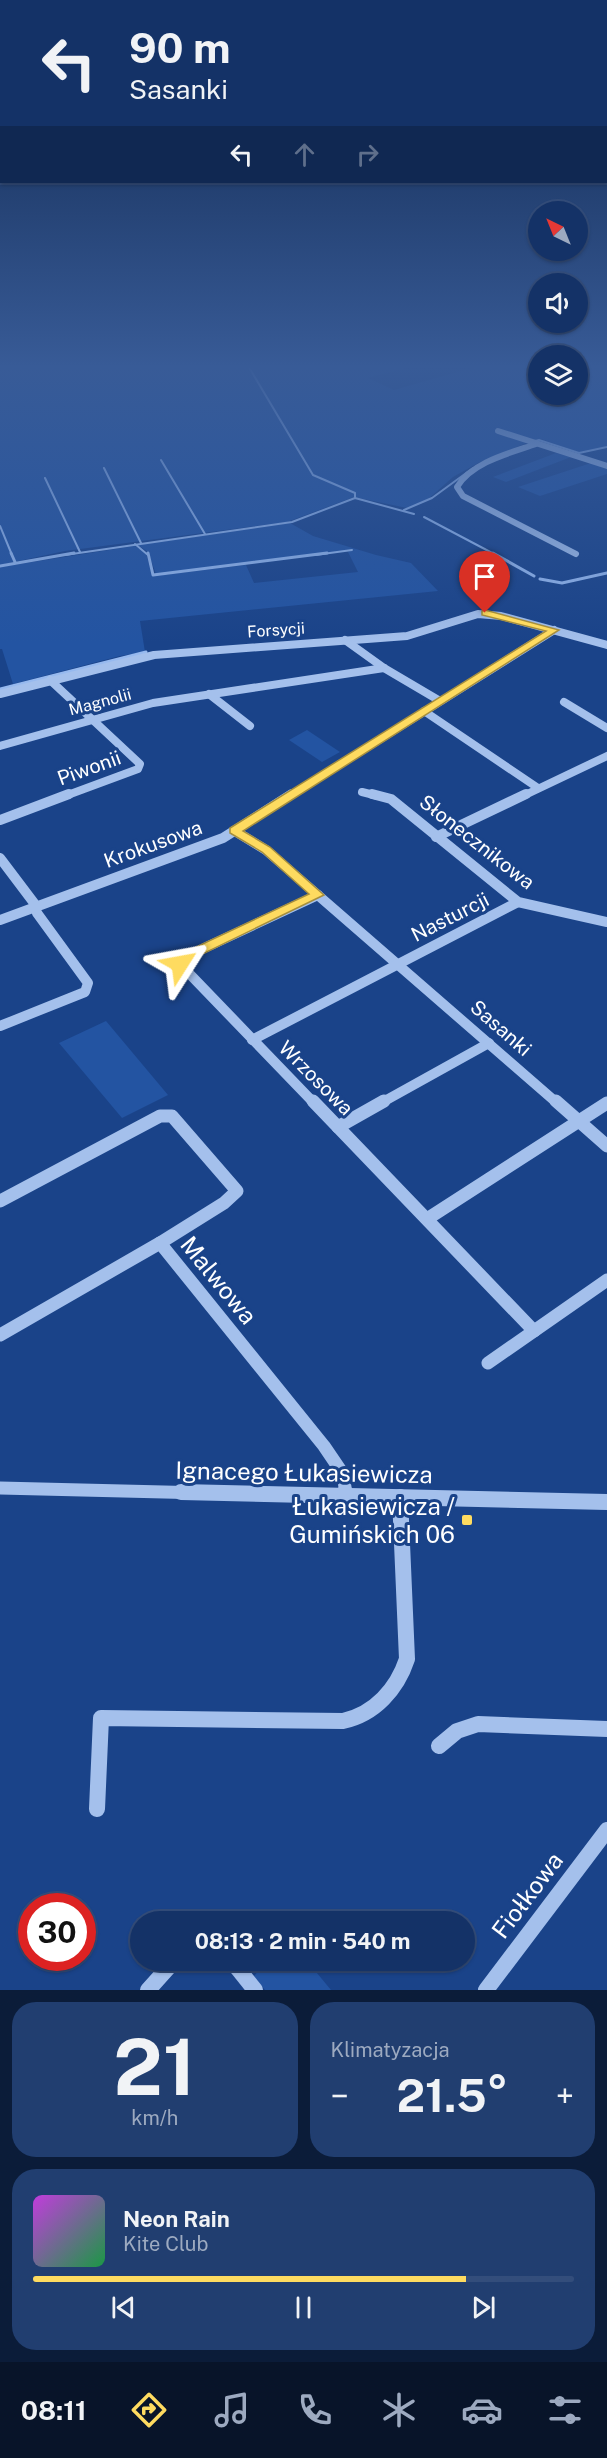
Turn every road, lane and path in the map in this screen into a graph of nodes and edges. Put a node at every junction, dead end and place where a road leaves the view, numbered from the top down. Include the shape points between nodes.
1 (505, 457) edge
2 (578, 457) edge
3 (607, 466) edge
4 (576, 554) dead end
5 (554, 630) junction
6 (345, 640) junction
7 (607, 645) edge
8 (384, 668) junction
9 (50, 680) junction
10 (0, 694) edge
11 (209, 694) junction
12 (440, 701) junction
13 (564, 702) dead end
14 (424, 711) junction
15 (93, 720) junction
16 (250, 726) dead end
17 (607, 728) edge
18 (0, 746) edge
19 (607, 756) edge
20 (538, 789) junction
21 (362, 792) dead end
22 (0, 820) edge
23 (235, 831) junction
24 (436, 837) junction
25 (0, 858) edge
26 (318, 895) junction
27 (519, 902) junction
28 (35, 908) junction
29 (0, 920) edge
30 (607, 922) edge
31 (398, 964) junction
32 (0, 1026) edge
33 (252, 1040) junction
34 (489, 1043) junction
35 (607, 1103) edge
36 (579, 1121) junction
37 (338, 1127) junction
38 (607, 1146) edge
39 (0, 1201) edge
40 (427, 1219) junction
41 (160, 1243) junction
42 (607, 1280) edge
43 (534, 1331) junction
44 (0, 1335) edge
45 (488, 1363) dead end
46 (0, 1488) edge
47 (346, 1496) junction
48 (400, 1497) junction
49 (607, 1502) edge
50 (607, 1729) edge
51 (440, 1746) dead end
52 (97, 1809) dead end
53 (607, 1830) edge
54 (165, 1971) edge
55 (240, 1971) edge
56 (148, 1990) edge
57 (255, 1990) edge
58 (486, 1990) edge

1 - 4 street via 460,480 457,487 463,496
2 - 3 street
5 - 6 street, Forsycji via 485,613 407,636
5 - 7 street, Forsycji
5 - 12 street, Krokusowa
6 - 8 street
6 - 9 street, Forsycji via 167,653
8 - 11 street, Magnolii
8 - 12 street
9 - 10 street, Forsycji
9 - 15 street, Piwonii
11 - 15 street, Magnolii via 153,703
11 - 16 street
12 - 14 street, Krokusowa
13 - 17 street
14 - 20 street
14 - 23 street, Krokusowa
15 - 18 street, Magnolii
15 - 22 street, Piwonii via 134,757 140,764 138,769
19 - 20 street
20 - 24 street
21 - 24 street, Słonecznikowa via 392,799
23 - 26 street, Sasanki via 266,850
23 - 28 street, Krokusowa via 198,849
24 - 27 street, Słonecznikowa
25 - 28 street
26 - 31 street, Sasanki
26 - 33 street, Wrzosowa via 180,962
27 - 30 street, Słonecznikowa
27 - 31 street, Nasturcji
28 - 29 street, Krokusowa
28 - 32 street via 88,988
31 - 33 street
31 - 34 street, Sasanki
33 - 37 street, Wrzosowa
34 - 36 street, Sasanki
34 - 37 street
35 - 36 street
36 - 38 street, Sasanki
36 - 40 street
37 - 40 street, Wrzosowa
39 - 41 street via 160,1116 172,1116 237,1191
40 - 43 street, Wrzosowa
41 - 44 street, Malwowa
41 - 47 street, Malwowa via 324,1446 343,1474
42 - 43 street
43 - 45 street
46 - 47 street, Ignacego Łukasiewicza
47 - 48 street, Ignacego Łukasiewicza
48 - 49 street, Ignacego Łukasiewicza
48 - 52 street via 407,1659 401,1677 370,1711 343,1721 101,1718
50 - 51 street via 478,1724 457,1731
53 - 58 street, Fiołkowa
54 - 56 street
55 - 57 street

